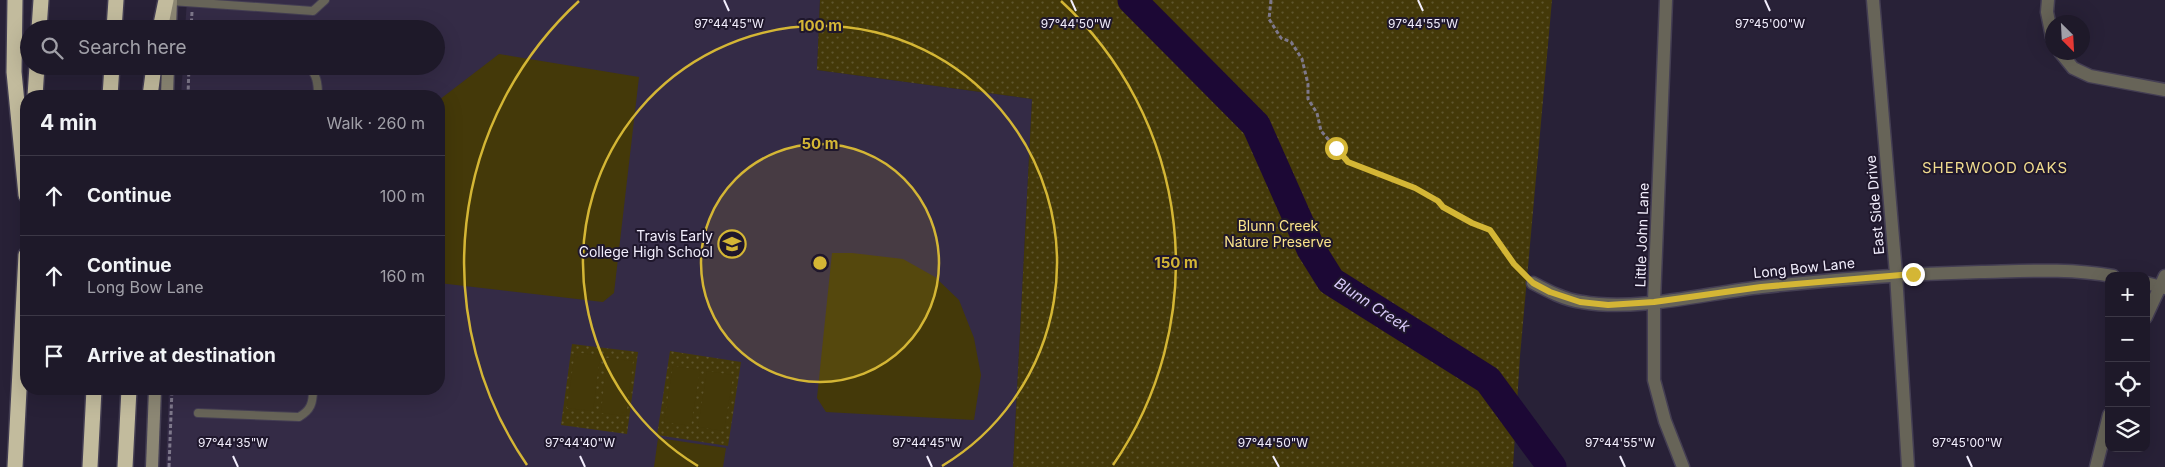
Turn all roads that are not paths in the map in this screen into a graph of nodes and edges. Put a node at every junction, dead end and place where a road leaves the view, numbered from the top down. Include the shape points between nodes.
1 (15, 0) edge
2 (41, 0) edge
3 (116, 0) edge
4 (166, 0) edge
5 (171, 0) edge
6 (325, 0) edge
7 (1666, 0) edge
8 (1873, 0) edge
9 (2048, 0) edge
10 (226, 2) edge
11 (2048, 15) edge
12 (40, 20) edge
13 (115, 20) edge
14 (162, 20) edge
15 (170, 20) edge
16 (2066, 60) edge
17 (36, 75) edge
18 (111, 75) edge
19 (153, 75) edge
20 (168, 75) edge
21 (314, 75) edge
22 (35, 90) edge
23 (110, 90) edge
24 (151, 90) edge
25 (167, 90) edge
26 (318, 90) edge
27 (2165, 90) edge
28 (20, 134) edge
29 (1896, 274) junction
30 (2105, 274) edge
31 (1533, 283) road end
32 (2150, 283) edge
33 (2163, 284) edge
34 (1654, 302) junction
35 (2150, 309) edge
36 (20, 371) edge
37 (94, 395) edge
38 (129, 395) edge
39 (155, 395) edge
40 (313, 395) edge
41 (198, 414) dead end
42 (2105, 431) edge
43 (15, 467) edge
44 (90, 467) edge
45 (124, 467) edge
46 (152, 467) edge
47 (1683, 467) edge
48 (1908, 467) edge
49 (2096, 467) edge

1 - 28 highway via 14,72
2 - 12 highway
3 - 13 highway
4 - 14 highway
5 - 10 lane
5 - 15 main road
6 - 10 lane via 313,11
7 - 34 street, Little John Lane
8 - 29 street, East Side Drive
9 - 11 street
16 - 27 street via 2073,68 2090,76
17 - 22 highway
18 - 23 highway
19 - 24 highway
20 - 25 main road
21 - 26 lane
29 - 30 street, Long Bow Lane via 2054,270
29 - 34 street, Long Bow Lane via 1761,287
29 - 48 street, East Side Drive
31 - 34 street, Long Bow Lane via 1580,302 1608,305
32 - 33 street
33 - 35 street
34 - 47 street, Little John Lane via 1654,380 1665,421
36 - 43 highway
37 - 44 highway
38 - 45 highway
39 - 46 main road
40 - 41 lane via 308,411 299,417
42 - 49 street

